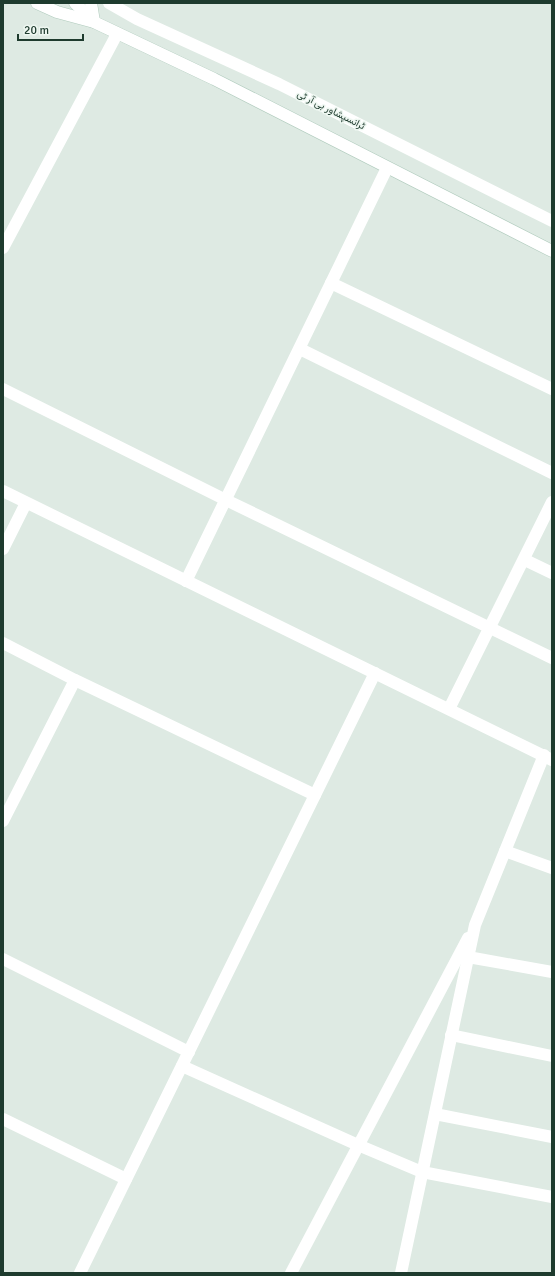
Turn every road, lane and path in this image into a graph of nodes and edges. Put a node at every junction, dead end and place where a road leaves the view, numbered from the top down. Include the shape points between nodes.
1 (37, 3) edge
2 (75, 3) edge
3 (91, 3) edge
4 (109, 3) edge
5 (94, 22) junction
6 (117, 34) junction
7 (387, 168) junction
8 (552, 221) edge
9 (3, 248) edge
10 (552, 251) edge
11 (331, 283) junction
12 (300, 349) junction
13 (3, 389) edge
14 (552, 389) edge
15 (552, 473) edge
16 (3, 491) edge
17 (226, 500) junction
18 (552, 502) edge
19 (26, 503) junction
20 (3, 549) edge
21 (525, 560) junction
22 (552, 573) edge
23 (186, 581) junction
24 (490, 628) junction
25 (3, 643) edge
26 (552, 658) edge
27 (375, 673) junction
28 (75, 680) junction
29 (449, 709) junction
30 (548, 757) edge
31 (315, 795) junction
32 (8, 798) edge
33 (3, 821) edge
34 (505, 851) junction
35 (552, 868) edge
36 (475, 925) junction
37 (468, 957) junction
38 (3, 959) edge
39 (552, 972) edge
40 (452, 1035) junction
41 (189, 1052) junction
42 (552, 1056) edge
43 (182, 1066) junction
44 (435, 1114) junction
45 (3, 1119) edge
46 (552, 1137) edge
47 (358, 1145) junction
48 (422, 1172) junction
49 (126, 1179) junction
50 (552, 1197) edge
51 (80, 1273) edge
52 (291, 1273) edge
53 (401, 1273) edge

1 - 5 street via 57,12
2 - 5 street
3 - 5 street
4 - 8 street, ٹرانسپشاور بی آر ٹی via 137,19 279,84
5 - 6 street
6 - 7 street via 214,79
6 - 9 street
7 - 10 street
7 - 11 street
11 - 12 street
11 - 14 street
12 - 15 street
12 - 17 street
13 - 17 street
16 - 19 street
17 - 23 street
17 - 24 street
18 - 21 street
19 - 20 street
19 - 23 street
21 - 22 street
21 - 24 street
23 - 27 street
24 - 26 street
24 - 29 street
25 - 28 street
27 - 29 street
27 - 31 street
28 - 31 street
28 - 32 street
29 - 30 street
30 - 34 street
31 - 41 street
32 - 33 street
34 - 35 street
34 - 36 street
36 - 37 street
36 - 47 street
37 - 39 street
37 - 40 street
38 - 41 street
40 - 42 street
40 - 44 street
41 - 43 street
43 - 47 street
43 - 49 street
44 - 46 street
44 - 48 street
45 - 49 street
47 - 48 street
47 - 52 street
48 - 50 street
48 - 53 street
49 - 51 street

